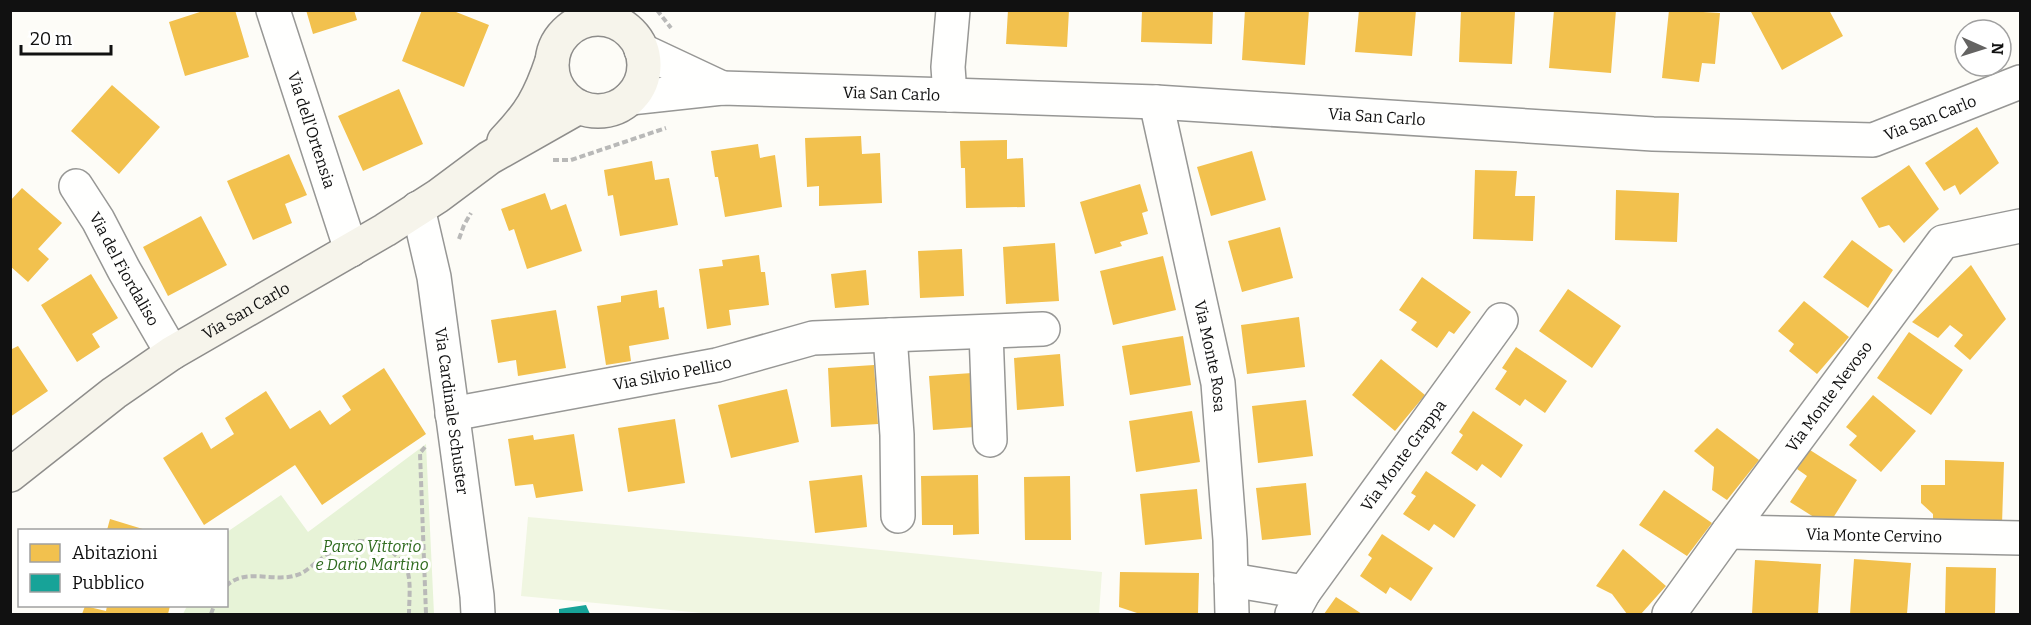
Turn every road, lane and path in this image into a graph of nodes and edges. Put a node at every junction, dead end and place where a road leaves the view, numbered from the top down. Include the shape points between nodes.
1 (273, 10) edge
2 (953, 10) edge
3 (585, 18) edge
4 (641, 50) junction
5 (552, 61) junction
6 (2020, 81) edge
7 (722, 88) junction
8 (950, 95) junction
9 (630, 98) junction
10 (1156, 102) junction
11 (579, 107) junction
12 (669, 128) dead end
13 (489, 158) junction
14 (544, 160) dead end
15 (76, 186) dead end
16 (475, 206) dead end
17 (418, 208) junction
18 (2020, 226) edge
19 (457, 248) dead end
20 (351, 250) junction
21 (1501, 320) dead end
22 (1043, 329) dead end
23 (986, 332) junction
24 (890, 335) junction
25 (172, 353) junction
26 (452, 414) junction
27 (990, 440) dead end
28 (10, 475) edge
29 (898, 516) dead end
30 (1728, 532) junction
31 (2020, 538) edge
32 (1231, 580) junction
33 (228, 584) edge
34 (1298, 603) edge
35 (409, 615) edge
36 (426, 615) edge
37 (478, 615) edge
38 (1232, 615) edge
39 (1669, 615) edge

1 - 20 street, Via dell'Ortensia
2 - 8 street
3 - 4 street via 611,21 626,29
3 - 5 street via 558,42
4 - 7 street, Via San Carlo
4 - 9 street via 642,76
5 - 11 street via 558,88
5 - 13 street, Via San Carlo via 529,113
6 - 10 street, Via San Carlo via 1873,140 1653,134
7 - 8 street, Via San Carlo
7 - 9 street, Via San Carlo
8 - 10 street, Via San Carlo
9 - 11 street via 605,111
10 - 32 street, Via Monte Rosa via 1218,383
11 - 13 street, Via San Carlo
12 - 14 path via 571,160
13 - 17 street, Via San Carlo
15 - 25 street, Via del Fiordaliso
16 - 19 path
17 - 20 street, Via San Carlo
17 - 26 street, Via Cardinale Schuster via 434,278
18 - 30 street, Via Monte Nevoso via 1943,242
20 - 25 street, Via San Carlo
21 - 34 street, Via Monte Grappa
22 - 23 street, Via Silvio Pellico
23 - 24 street, Via Silvio Pellico
23 - 27 street
24 - 26 street, Via Silvio Pellico via 813,338 717,365
24 - 29 street
25 - 28 street, Via San Carlo
26 - 36 path via 420,453
26 - 37 street, Via Cardinale Schuster
30 - 31 street, Via Monte Cervino
30 - 39 street, Via Monte Nevoso
32 - 34 street, Via Monte Grappa
32 - 38 street, Via Monte Rosa
33 - 35 path via 248,575 298,575 351,542 368,542 385,547 408,572

